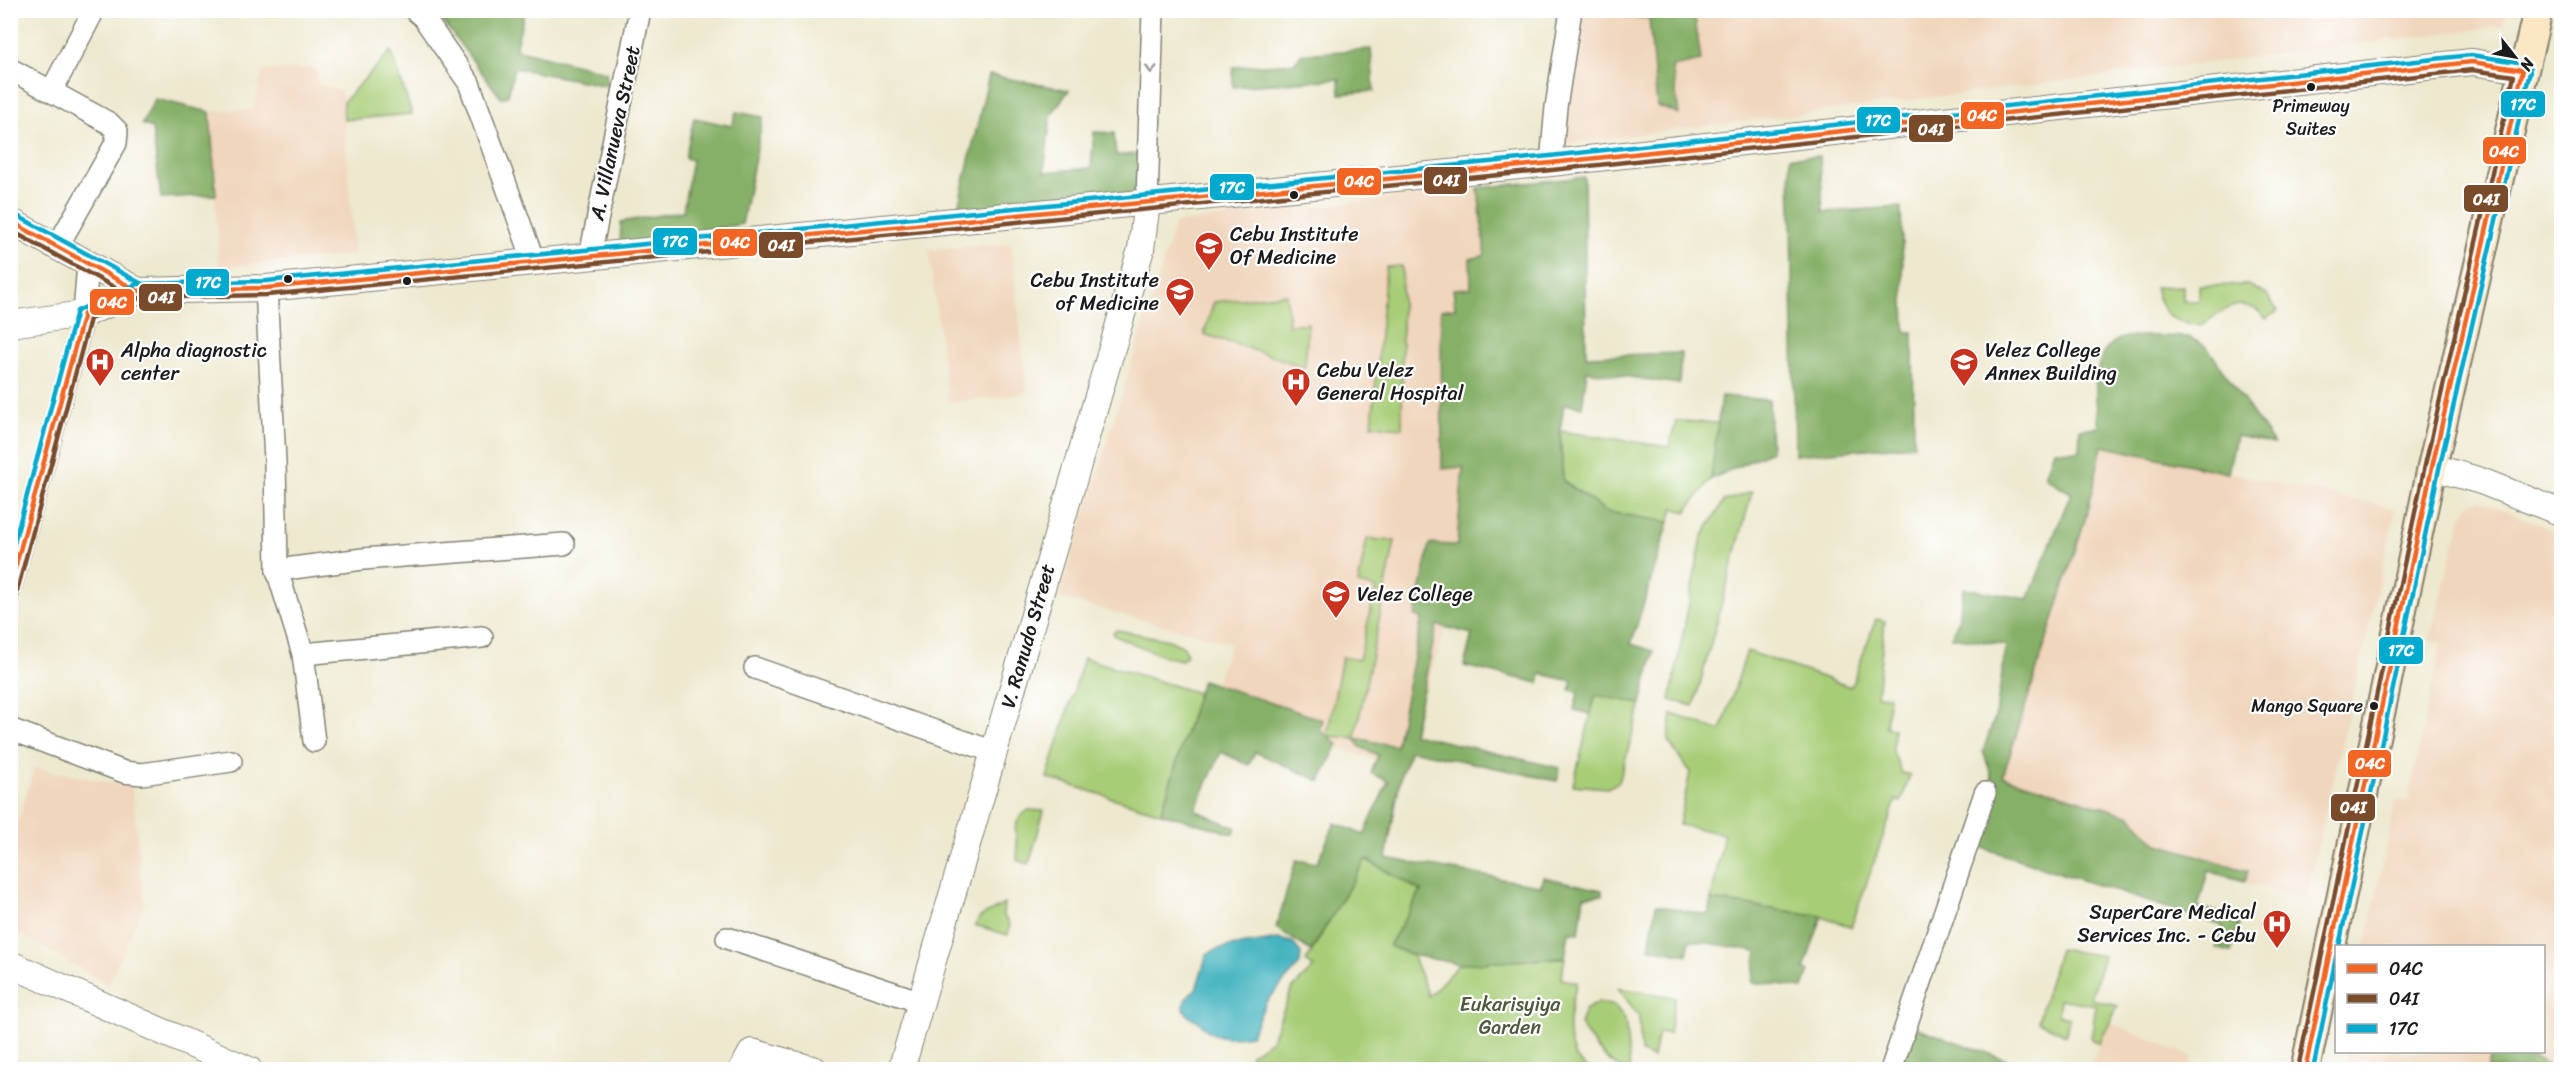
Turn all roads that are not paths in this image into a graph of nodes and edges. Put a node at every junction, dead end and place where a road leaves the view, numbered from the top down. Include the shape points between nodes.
1 (94, 10) edge
2 (415, 10) edge
3 (640, 10) edge
4 (1153, 10) edge
5 (1571, 10) edge
6 (2538, 10) edge
7 (10, 69) edge
8 (2523, 70) junction
9 (52, 90) junction
10 (1551, 163) junction
11 (1147, 202) junction
12 (10, 221) edge
13 (57, 247) junction
14 (590, 256) junction
15 (534, 262) junction
16 (88, 263) junction
17 (266, 288) junction
18 (138, 291) junction
19 (84, 314) junction
20 (10, 324) edge
21 (2432, 467) junction
22 (2562, 513) edge
23 (564, 544) dead end
24 (277, 570) junction
25 (10, 589) edge
26 (482, 637) dead end
27 (303, 654) junction
28 (755, 668) dead end
29 (10, 729) edge
30 (314, 741) dead end
31 (994, 752) junction
32 (231, 761) dead end
33 (1985, 793) dead end
34 (728, 938) dead end
35 (10, 964) edge
36 (921, 1002) junction
37 (249, 1070) edge
38 (742, 1070) edge
39 (815, 1070) edge
40 (901, 1070) edge
41 (1891, 1070) edge
42 (2305, 1070) edge

1 - 9 street
2 - 15 street via 469,83
3 - 14 street, A. Villanueva Street
4 -> 11 street
5 - 10 street
6 - 8 main road
7 - 9 street
8 - 10 street via 2472,62
8 - 21 main road
9 - 13 street via 117,131 116,143
10 - 11 street
11 - 14 street
11 - 31 street, V. Ranudo Street via 1141,249
12 - 13 street
13 - 16 street
14 - 15 street
15 - 17 street
16 - 18 street
16 - 19 street
17 - 18 street
17 - 24 street
18 - 19 street
19 - 20 street
19 - 25 street
21 - 22 street via 2481,481
21 - 42 main road
23 - 24 street via 363,559
24 - 27 street
26 - 27 street
27 - 30 street
28 - 31 street
29 - 32 street via 124,772 142,774
31 - 36 street, V. Ranudo Street
33 - 41 street
34 - 36 street
35 - 37 street
36 - 40 street, V. Ranudo Street
38 - 39 street via 752,1052

